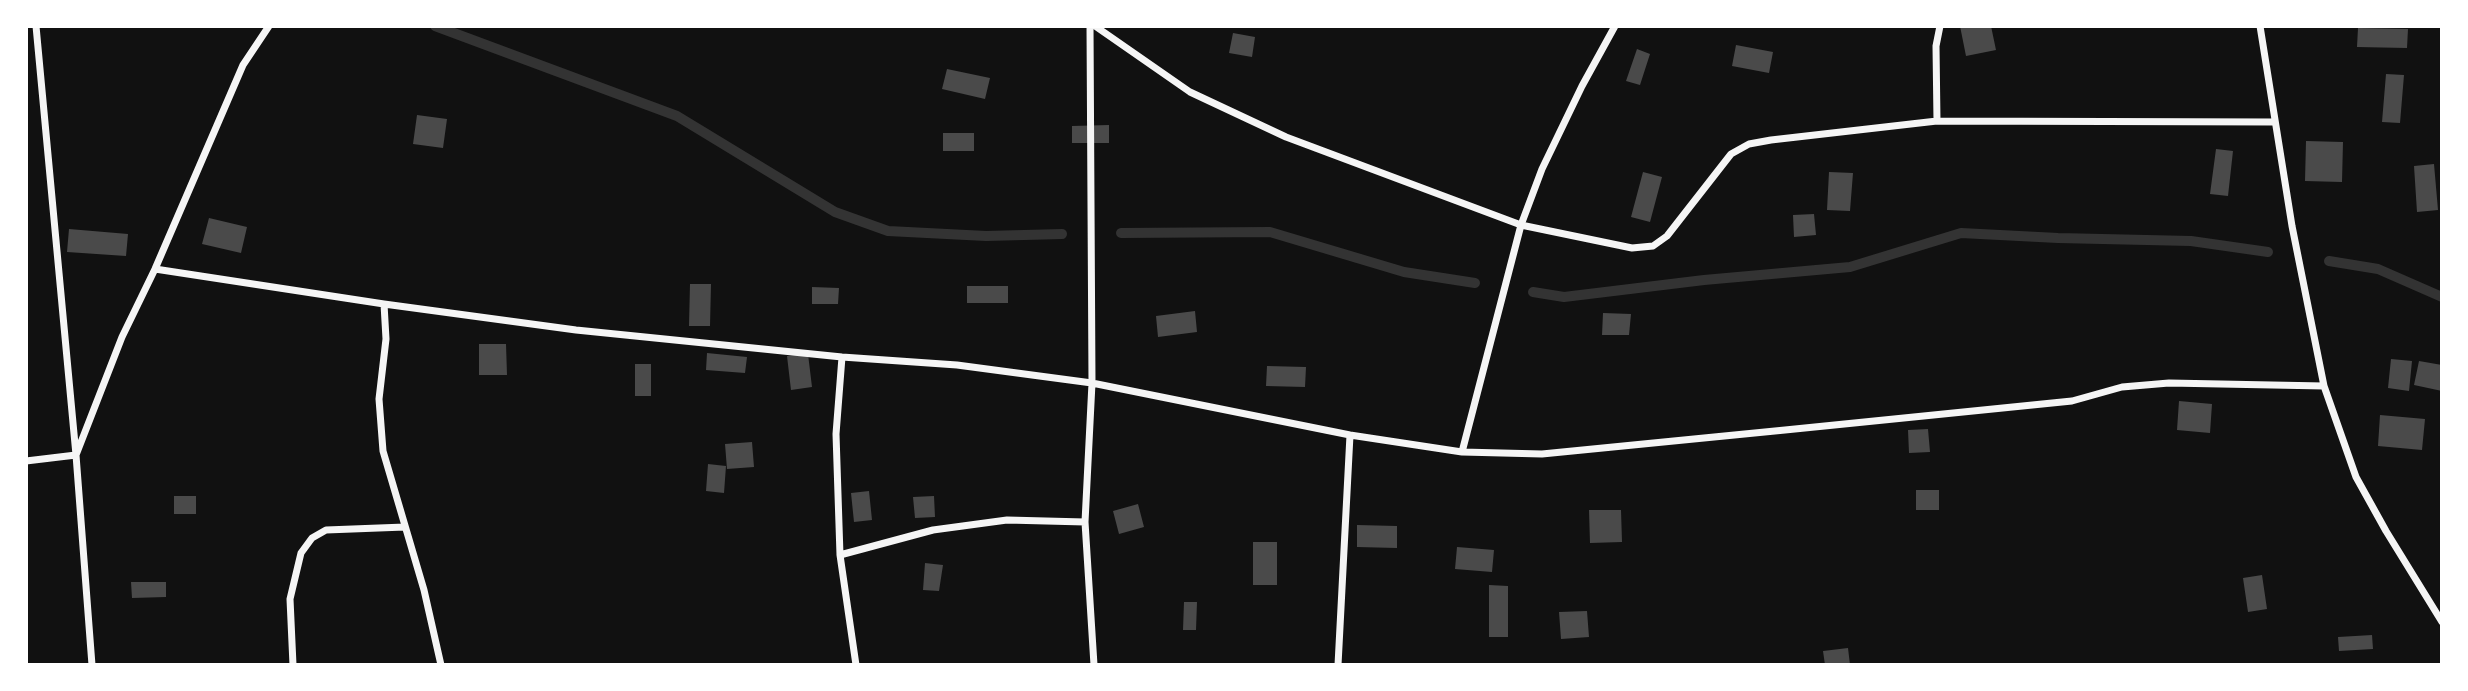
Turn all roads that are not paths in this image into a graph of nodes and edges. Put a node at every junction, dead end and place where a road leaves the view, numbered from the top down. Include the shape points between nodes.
1 (36, 26) edge
2 (269, 26) edge
3 (1092, 26) edge
4 (1615, 26) edge
5 (1940, 26) edge
6 (2260, 26) edge
7 (1937, 121) junction
8 (2274, 122) junction
9 (1521, 225) junction
10 (155, 268) junction
11 (384, 304) junction
12 (842, 357) junction
13 (1092, 383) junction
14 (2323, 386) junction
15 (1350, 435) junction
16 (1462, 452) junction
17 (76, 456) junction
18 (26, 461) edge
19 (1085, 522) junction
20 (405, 527) junction
21 (840, 555) junction
22 (2442, 622) edge
23 (92, 665) edge
24 (293, 665) edge
25 (441, 665) edge
26 (856, 665) edge
27 (1094, 665) edge
28 (1338, 665) edge

1 - 17 street
2 - 10 street via 243,65
3 - 9 street via 1190,92 1274,132
3 - 13 street
4 - 9 street via 1542,169
5 - 7 street
6 - 8 street
7 - 8 street
7 - 9 street via 1749,144 1731,154 1667,236 1653,246 1632,248
8 - 14 street
9 - 16 street
10 - 11 street
10 - 17 street via 122,337
11 - 12 street via 576,330
11 - 20 street via 386,340 379,399 383,451
12 - 13 street via 957,365
12 - 21 street via 836,434
13 - 15 street
13 - 19 street
14 - 16 street via 2169,383 2122,387 2072,401 1542,454
14 - 22 street via 2356,477
15 - 16 street
15 - 28 street
17 - 18 street
17 - 23 street
19 - 21 street via 1007,520 933,530
19 - 27 street
20 - 24 street via 326,530 312,538 301,553 290,599
20 - 25 street
21 - 26 street

